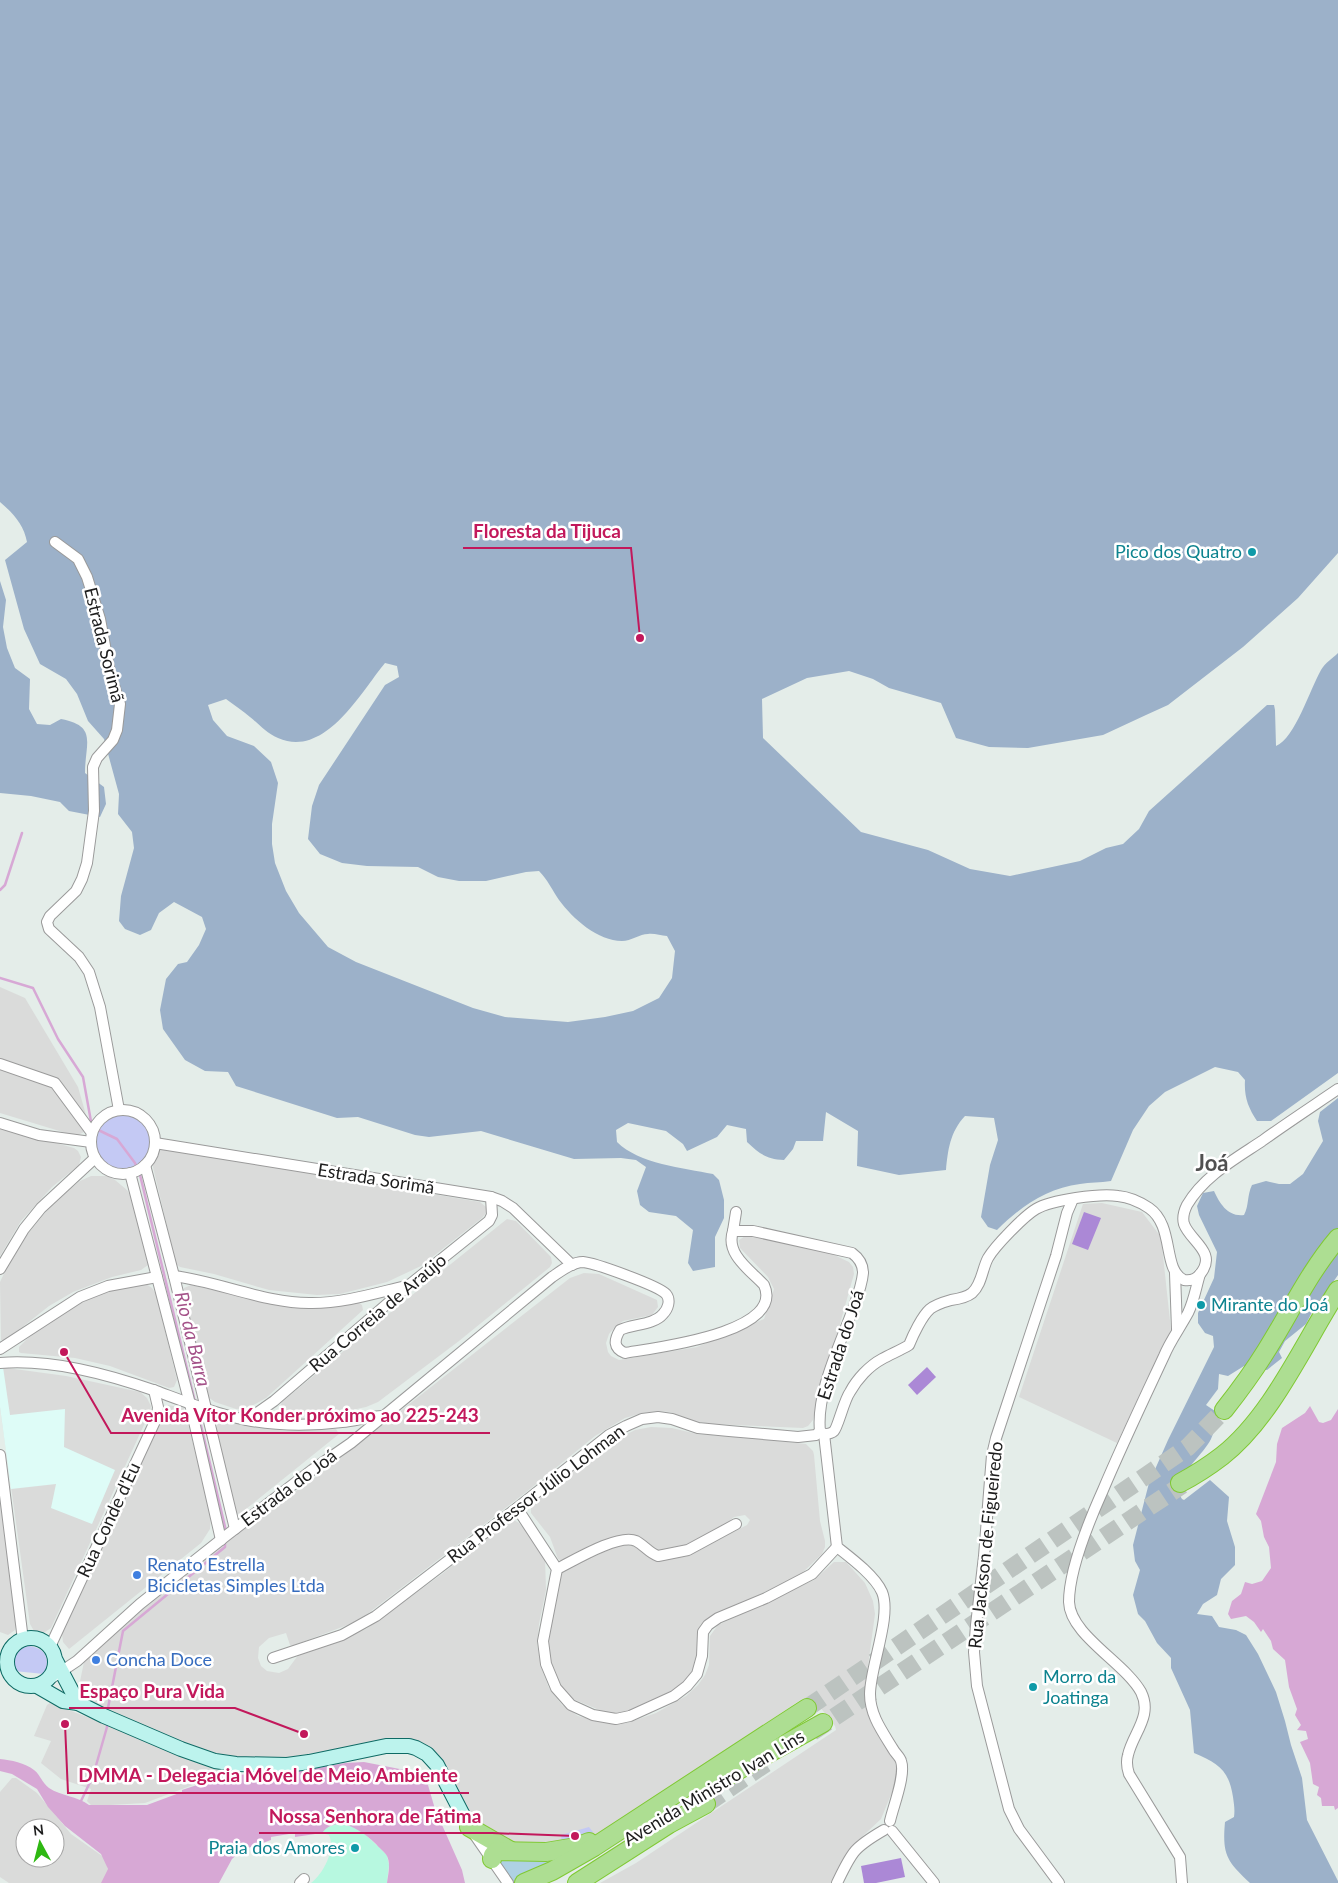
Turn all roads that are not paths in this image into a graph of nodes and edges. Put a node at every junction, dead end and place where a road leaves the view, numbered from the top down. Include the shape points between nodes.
1 (55, 542) dead end
2 (0, 1064) edge
3 (1338, 1089) edge
4 (119, 1110) junction
5 (0, 1123) edge
6 (93, 1133) junction
7 (155, 1143) junction
8 (95, 1158) junction
9 (144, 1166) junction
10 (131, 1173) junction
11 (491, 1197) junction
12 (1073, 1199) junction
13 (736, 1212) dead end
14 (733, 1231) junction
15 (1338, 1238) edge
16 (572, 1265) junction
17 (0, 1269) edge
18 (1176, 1273) junction
19 (1200, 1274) junction
20 (174, 1276) junction
21 (157, 1277) junction
22 (408, 1286) junction
23 (1338, 1292) edge
24 (363, 1296) junction
25 (370, 1318) junction
26 (1177, 1330) junction
27 (0, 1349) edge
28 (0, 1363) edge
29 (154, 1390) junction
30 (197, 1406) junction
31 (1224, 1410) tunnel mouth
32 (383, 1416) junction
33 (247, 1420) junction
34 (344, 1422) junction
35 (822, 1433) junction
36 (351, 1443) junction
37 (0, 1455) edge
38 (1182, 1484) tunnel mouth
39 (517, 1508) junction
40 (736, 1524) dead end
41 (234, 1530) junction
42 (222, 1539) junction
43 (837, 1547) junction
44 (556, 1569) junction
45 (23, 1640) junction
46 (50, 1647) junction
47 (4, 1648) edge
48 (273, 1658) dead end
49 (59, 1666) junction
50 (6, 1675) edge
51 (42, 1683) junction
52 (67, 1696) junction
53 (807, 1708) tunnel mouth
54 (823, 1723) tunnel mouth
55 (698, 1780) junction
56 (706, 1804) tunnel mouth
57 (469, 1827) junction
58 (889, 1827) junction
59 (511, 1851) junction
60 (492, 1859) junction
61 (529, 1881) edge
62 (508, 1883) edge
63 (553, 1883) edge
64 (577, 1883) edge
65 (837, 1883) edge
66 (934, 1883) edge
67 (1059, 1883) edge
68 (1182, 1883) edge

1 - 4 street, Estrada Sorimã via 78,559 87,577 120,704 117,730 93,767 94,811 82,879 76,891 47,922 49,929 79,957 89,972 100,1007
2 - 6 street via 55,1083
3 - 19 street via 1218,1170 1194,1196 1187,1206 1184,1220 1186,1229 1205,1253 1206,1265
4 - 6 street via 102,1118
4 - 7 street via 135,1113 148,1122
5 - 6 street via 39,1135
6 - 8 street
7 - 9 street
7 - 11 street, Estrada Sorimã
8 - 10 street via 114,1172
8 - 17 street via 41,1208
9 - 10 street
9 - 20 street
10 - 21 street
11 - 16 street, Estrada Sorimã via 513,1208
11 - 22 street, Rua Correia de Araújo via 489,1221
12 - 18 street, Estrada do Joá via 1110,1195 1148,1207 1164,1226
12 - 35 street, Estrada do Joá via 1035,1210 1014,1229 988,1258 979,1284 972,1293 930,1309 910,1345 880,1360 858,1380 843,1404 834,1431
12 - 67 street, Rua Jackson de Figueiredo via 992,1454 974,1652 976,1686 1009,1809 1019,1829
13 - 14 street
14 - 16 street via 730,1239 736,1255 766,1289 763,1308 754,1318 740,1325 683,1343 625,1353 618,1350 615,1340 620,1330 662,1316 667,1309 667,1295 648,1284 594,1265 583,1262
14 - 35 street, Estrada do Joá via 753,1231 848,1252 860,1260 863,1270 861,1284 819,1413
15 - 31 highway
16 - 32 street, Estrada do Joá via 552,1277
18 - 19 street via 1187,1281
18 - 26 street
19 - 26 street via 1188,1312
20 - 24 street via 296,1302 332,1302
20 - 30 street
21 - 27 street via 108,1286 80,1297
21 - 30 street
22 - 24 street
22 - 25 street, Rua Correia de Araújo
23 - 38 highway via 1275,1396 1248,1431 1224,1455
24 - 25 street via 369,1305
25 - 33 street, Rua Correia de Araújo via 274,1401
26 - 68 street via 1089,1522 1070,1585 1069,1604 1081,1629 1134,1681 1141,1692 1145,1714 1128,1754 1129,1774 1180,1857
28 - 29 street via 38,1363 82,1369
29 - 30 street
29 - 46 street, Rua Conde d'Eu via 158,1407 156,1417
30 - 33 street
30 - 41 street
30 - 42 street
32 - 34 street
32 - 36 street, Estrada do Joá
33 - 34 street via 292,1425
34 - 36 street via 354,1431
35 - 39 street, Rua Professor Júlio Lohman via 798,1437 698,1428 658,1417 642,1419 609,1435
35 - 43 street
36 - 41 street, Estrada do Joá
37 - 45 street
39 - 44 street
39 - 48 street, Rua Professor Júlio Lohman via 376,1616 342,1635
40 - 44 street via 688,1550 658,1556 627,1539 608,1544
41 - 42 street, Estrada do Joá
42 - 49 street, Estrada do Joá
43 - 44 street via 812,1574 708,1625 702,1632 702,1656 697,1674 687,1686 674,1696 616,1719 592,1715 570,1705 556,1688 546,1664 543,1641
43 - 58 street via 876,1584 884,1601 870,1694 874,1717 901,1761 901,1777
45 - 46 street via 38,1639
45 - 47 street
46 - 49 street
47 - 50 street
49 - 51 street
49 - 52 street
50 - 51 street via 21,1685
51 - 52 street
52 - 57 street via 107,1718 197,1755 236,1764 286,1765 378,1747 409,1746 433,1760
53 - 55 highway
54 - 63 highway, Avenida Ministro Ivan Lins via 700,1792
55 - 59 highway via 586,1844 546,1852
55 - 61 highway via 594,1847
56 - 64 highway via 668,1824
57 - 59 highway
57 - 60 street
58 - 65 street via 861,1843 850,1855
58 - 66 street
59 - 60 highway via 497,1851
60 - 62 street

